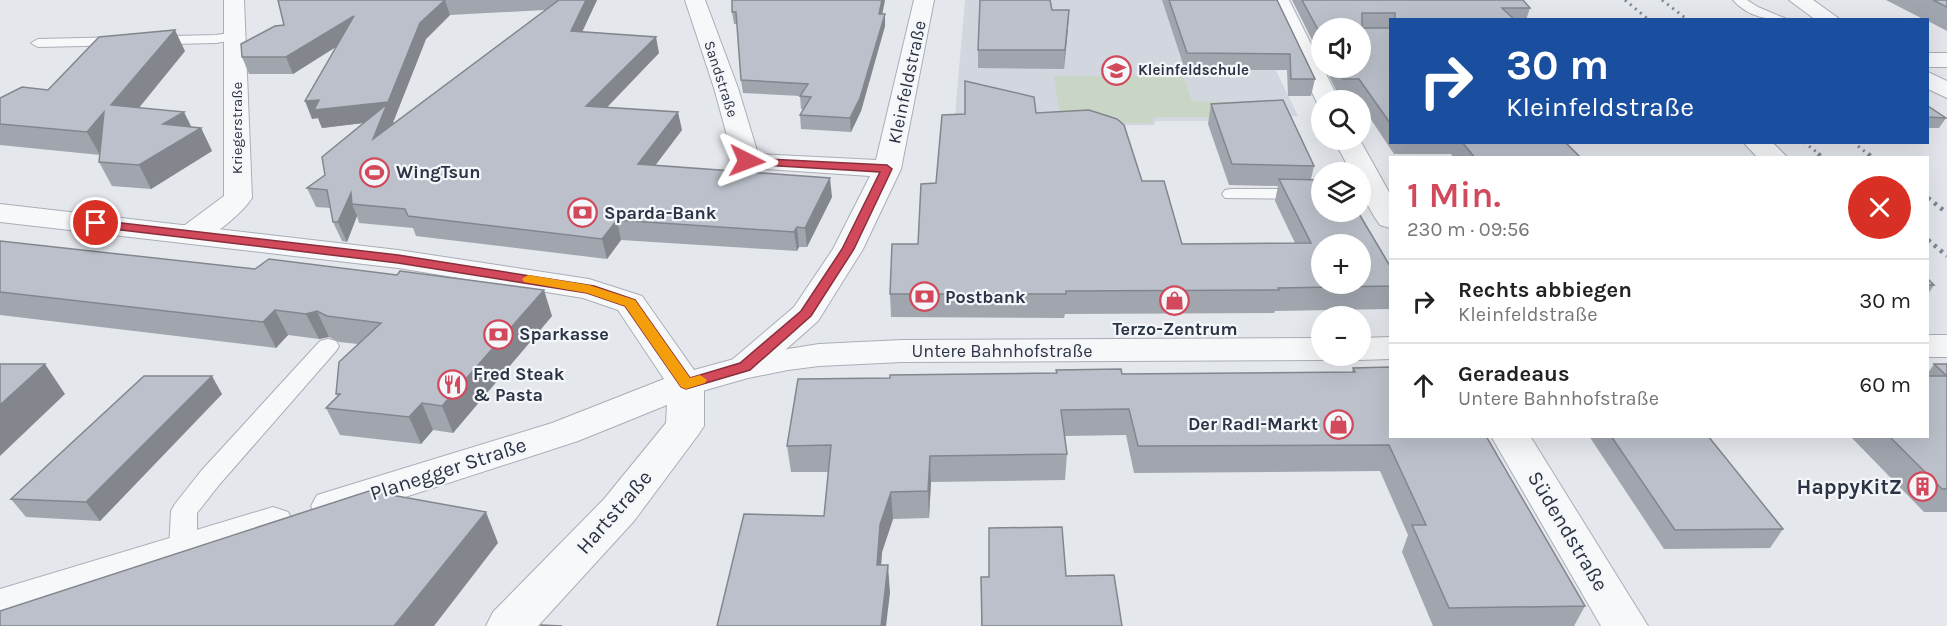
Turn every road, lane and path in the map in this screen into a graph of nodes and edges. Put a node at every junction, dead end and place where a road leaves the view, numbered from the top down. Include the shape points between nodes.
1 (234, 0) edge
2 (695, 0) edge
3 (924, 0) edge
4 (1279, 0) edge
5 (1738, 0) edge
6 (1799, 0) edge
7 (1777, 18) edge
8 (1828, 18) edge
9 (1294, 35) junction
10 (1311, 35) edge
11 (234, 36) junction
12 (38, 43) dead end
13 (1929, 60) edge
14 (1947, 60) edge
15 (1929, 80) edge
16 (1322, 90) edge
17 (1947, 91) edge
18 (1758, 144) edge
19 (1773, 156) edge
20 (887, 169) junction
21 (1231, 194) dead end
22 (1311, 194) edge
23 (1371, 197) edge
24 (0, 213) edge
25 (1389, 218) edge
26 (192, 234) junction
27 (328, 345) dead end
28 (1929, 346) edge
29 (1947, 346) edge
30 (1389, 348) edge
31 (1311, 349) edge
32 (1371, 349) edge
33 (745, 367) junction
34 (686, 384) junction
35 (1511, 438) edge
36 (183, 550) junction
37 (0, 608) edge
38 (509, 626) edge
39 (1625, 626) edge

1 - 11 street, Kriegerstraße
2 - 20 street, Sandstraße via 747,161
3 - 20 street, Kleinfeldstraße
4 - 9 street
5 - 7 lane
6 - 8 street
9 - 10 street
9 - 16 street
11 - 12 lane
11 - 26 street, Kriegerstraße via 238,198
13 - 14 street
15 - 17 street
18 - 19 street
20 - 33 street, Kleinfeldstraße via 848,249 806,314
21 - 22 lane
23 - 25 street
24 - 26 street
26 - 34 street via 417,261 589,289 630,303
27 - 36 lane via 184,511
28 - 29 street
30 - 32 street
31 - 33 street, Untere Bahnhofstraße via 902,351 819,355
33 - 34 street, Untere Bahnhofstraße
34 - 36 street, Planegger Straße via 565,432
34 - 38 street, Hartstraße via 686,426 619,510
35 - 39 street, Südendstraße
36 - 37 street, Planegger Straße

